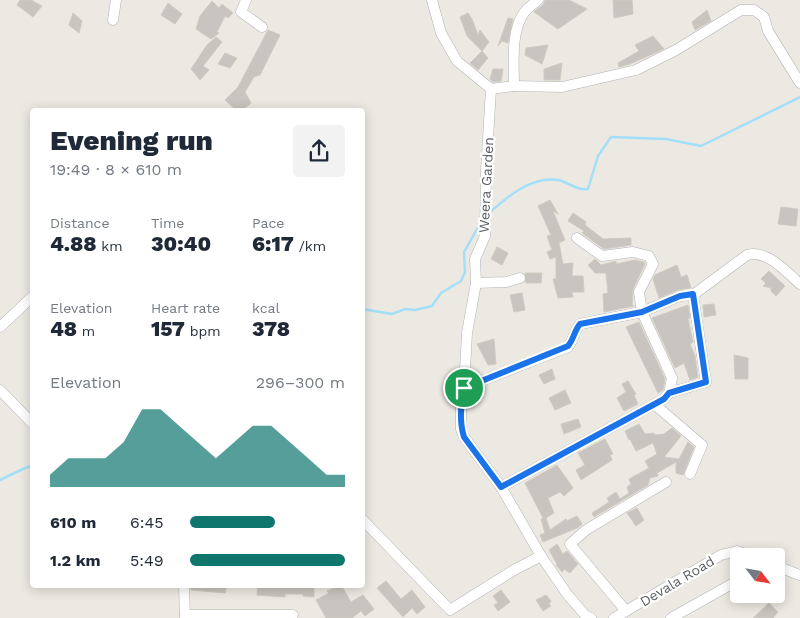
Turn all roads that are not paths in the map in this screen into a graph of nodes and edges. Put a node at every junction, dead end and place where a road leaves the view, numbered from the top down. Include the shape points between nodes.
1 (116, 0) edge
2 (246, 0) edge
3 (432, 0) edge
4 (538, 0) edge
5 (113, 20) dead end
6 (262, 26) dead end
7 (800, 83) edge
8 (514, 86) junction
9 (491, 89) junction
10 (577, 238) dead end
11 (520, 278) dead end
12 (476, 283) junction
13 (800, 284) edge
14 (693, 294) junction
15 (30, 299) edge
16 (642, 312) junction
17 (0, 328) edge
18 (464, 388) junction
19 (0, 390) edge
20 (669, 393) junction
21 (654, 404) junction
22 (30, 421) edge
23 (690, 474) dead end
24 (666, 482) dead end
25 (501, 487) junction
26 (365, 522) edge
27 (730, 553) edge
28 (541, 556) junction
29 (785, 569) edge
30 (800, 575) edge
31 (730, 585) edge
32 (184, 588) edge
33 (626, 611) junction
34 (449, 614) edge
35 (293, 615) dead end
36 (185, 617) edge
37 (591, 618) edge
38 (614, 618) edge
39 (671, 618) edge

1 - 5 street
2 - 6 street via 241,12
3 - 9 street via 441,33 457,61
4 - 8 street via 526,10 514,41
7 - 8 street via 768,31 764,18 754,10 741,10 636,70 562,87
8 - 9 street
9 - 12 street, Weera Garden via 485,236 475,259
10 - 16 street via 602,256 633,252 649,256 653,264 639,292
11 - 12 street
12 - 18 street, Weera Garden via 467,333
13 - 14 street via 766,256 753,253
14 - 16 street
14 - 20 street via 706,382
15 - 17 street
16 - 18 street via 580,324 568,346
16 - 20 street via 672,378
18 - 25 street, Weera Garden via 461,429
19 - 22 street
20 - 21 street
21 - 23 street via 702,445
21 - 25 street
24 - 33 street, Devala Road via 586,530 570,544
25 - 28 street, Weera Garden
26 - 34 street
27 - 33 street, Devala Road via 721,555
28 - 34 street via 514,570
28 - 37 street, Weera Garden via 567,594
29 - 30 street
31 - 39 street
32 - 36 street
33 - 38 street
35 - 36 street

